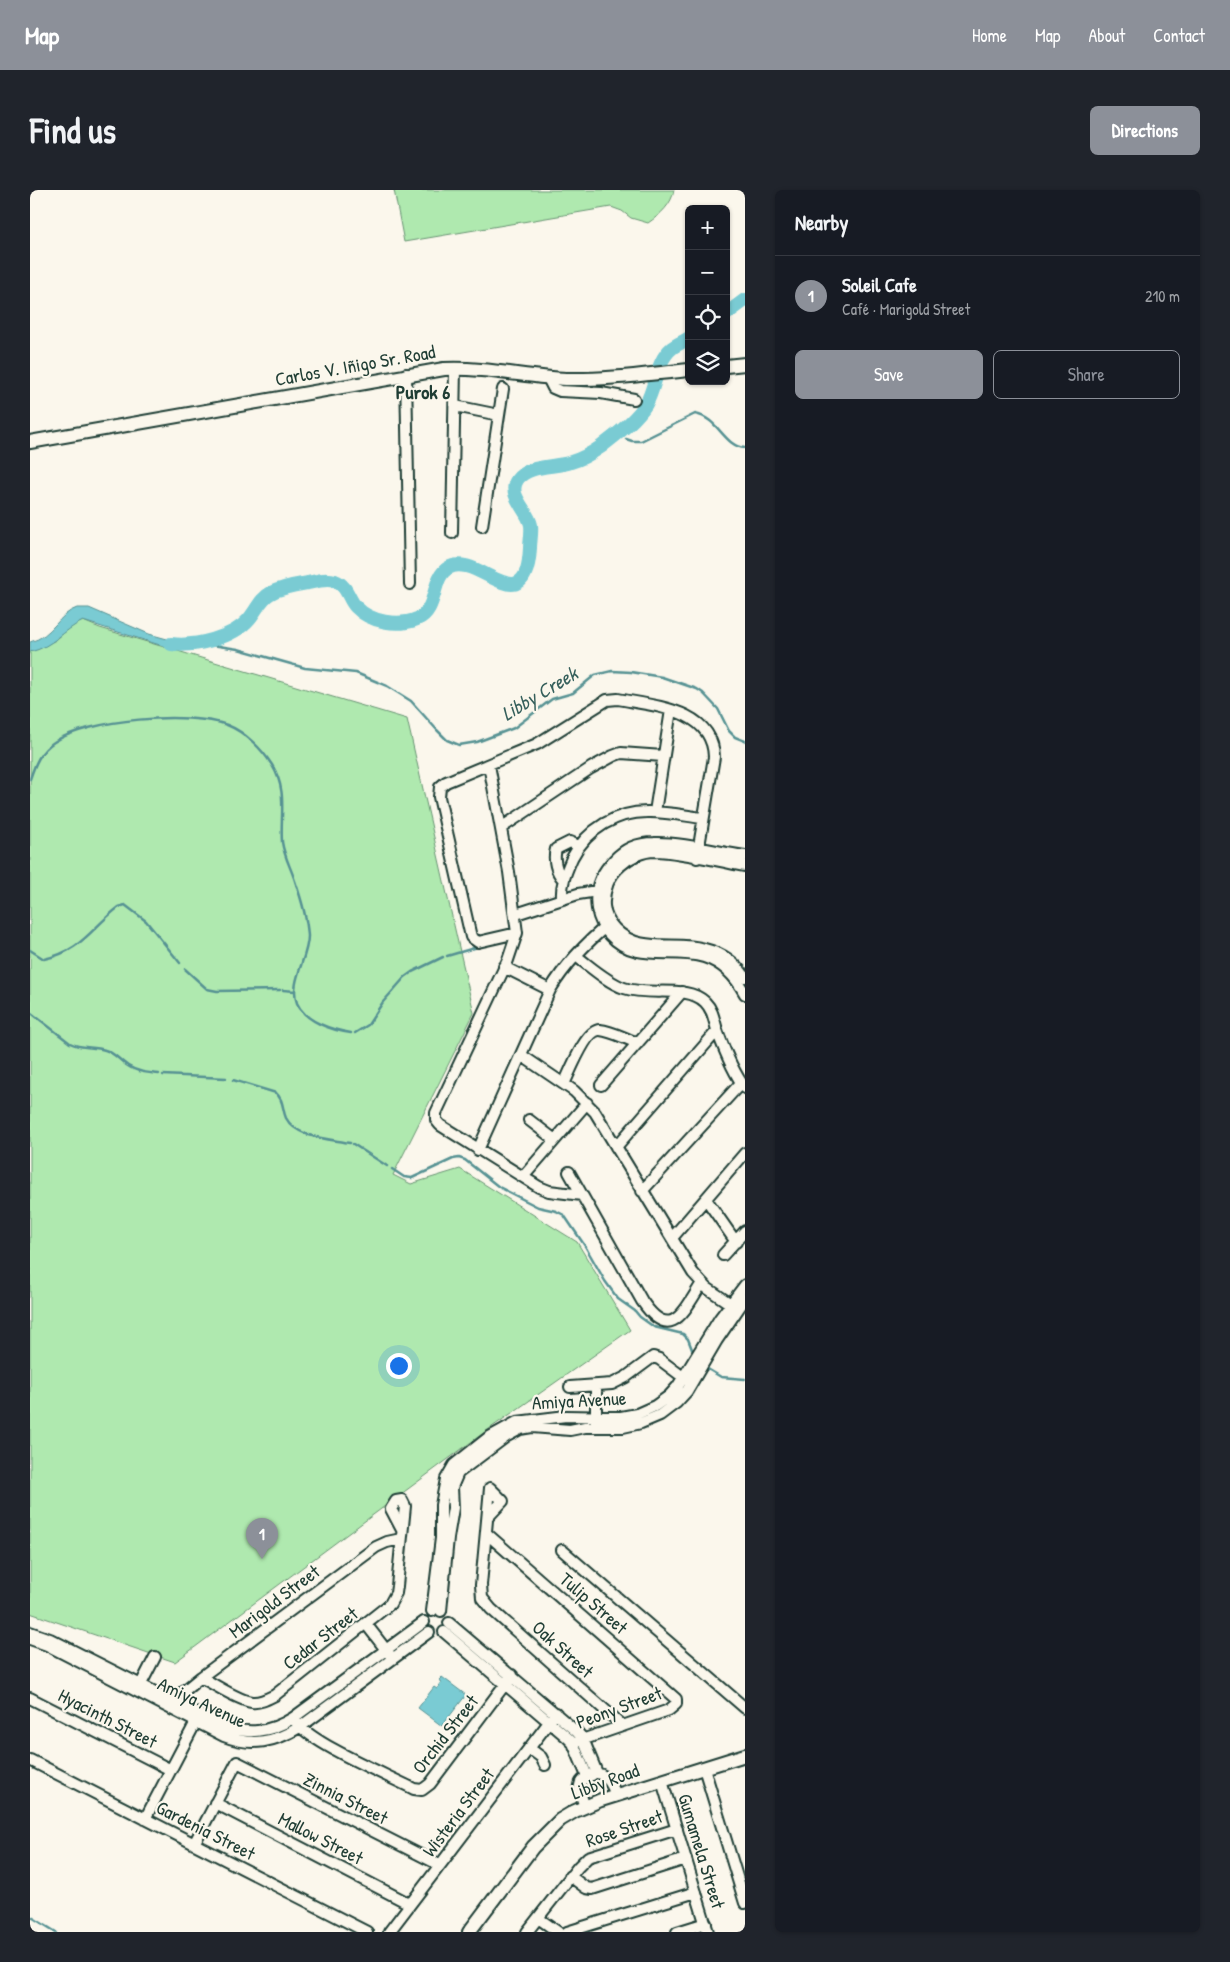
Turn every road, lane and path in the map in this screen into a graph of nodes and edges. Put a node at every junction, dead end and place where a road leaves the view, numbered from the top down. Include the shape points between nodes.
1 (745, 364) edge
2 (730, 366) edge
3 (456, 368) junction
4 (685, 370) edge
5 (406, 374) junction
6 (548, 378) junction
7 (503, 389) dead end
8 (634, 399) dead end
9 (455, 406) junction
10 (499, 415) junction
11 (30, 442) edge
12 (482, 526) dead end
13 (452, 533) dead end
14 (410, 584) dead end
15 (671, 710) junction
16 (663, 756) junction
17 (489, 765) junction
18 (655, 812) junction
19 (703, 818) junction
20 (501, 828) junction
21 (579, 846) junction
22 (698, 853) junction
23 (744, 859) edge
24 (563, 879) junction
25 (601, 890) junction
26 (562, 898) junction
27 (516, 914) junction
28 (607, 925) junction
29 (517, 933) junction
30 (576, 956) junction
31 (504, 967) junction
32 (745, 977) edge
33 (550, 990) junction
34 (682, 992) junction
35 (745, 994) edge
36 (717, 1031) junction
37 (638, 1043) junction
38 (521, 1055) junction
39 (564, 1084) junction
40 (601, 1085) dead end
41 (743, 1086) edge
42 (587, 1103) junction
43 (529, 1120) dead end
44 (555, 1140) junction
45 (616, 1147) junction
46 (478, 1150) junction
47 (745, 1153) edge
48 (569, 1172) dead end
49 (523, 1176) junction
50 (642, 1191) junction
51 (582, 1195) junction
52 (706, 1198) junction
53 (745, 1231) edge
54 (672, 1238) junction
55 (736, 1242) junction
56 (723, 1255) dead end
57 (702, 1283) junction
58 (745, 1284) edge
59 (745, 1300) edge
60 (734, 1306) junction
61 (688, 1380) junction
62 (596, 1386) junction
63 (570, 1387) dead end
64 (596, 1422) junction
65 (488, 1517) dead end
66 (486, 1533) junction
67 (402, 1534) joint
68 (562, 1550) dead end
69 (437, 1611) junction
70 (366, 1624) junction
71 (426, 1627) junction
72 (446, 1627) junction
73 (30, 1632) edge
74 (30, 1639) edge
75 (389, 1654) junction
76 (155, 1657) dead end
77 (201, 1678) junction
78 (509, 1679) junction
79 (139, 1688) junction
80 (30, 1698) edge
81 (676, 1702) joint
82 (171, 1704) junction
83 (745, 1708) edge
84 (553, 1717) junction
85 (198, 1718) junction
86 (297, 1722) junction
87 (623, 1726) junction
88 (578, 1741) junction
89 (529, 1748) junction
90 (745, 1756) edge
91 (30, 1760) edge
92 (545, 1764) dead end
93 (704, 1768) junction
94 (171, 1770) junction
95 (592, 1775) junction
96 (662, 1781) junction
97 (616, 1795) junction
98 (215, 1803) junction
99 (585, 1806) junction
100 (145, 1819) junction
101 (677, 1829) junction
102 (194, 1844) junction
103 (686, 1859) junction
104 (440, 1865) junction
105 (570, 1876) junction
106 (696, 1892) junction
107 (745, 1903) edge
108 (410, 1904) junction
109 (538, 1918) junction
110 (707, 1927) edge
111 (367, 1932) edge
112 (389, 1932) edge
113 (469, 1932) edge
114 (527, 1932) edge
115 (558, 1932) edge
116 (568, 1932) edge
117 (677, 1932) edge

1 - 2 main road
3 - 5 main road, Carlos V. Iñigo Sr. Road
3 - 6 main road, Carlos V. Iñigo Sr. Road
3 - 9 street
4 - 6 main road, Carlos V. Iñigo Sr. Road via 591,379
5 - 11 main road, Carlos V. Iñigo Sr. Road
5 - 14 street
6 - 8 street via 552,388 560,391
7 - 10 street
9 - 10 street
9 - 13 street
10 - 12 street
15 - 16 street
15 - 17 street via 618,699 607,700 537,744
15 - 19 street via 694,720 712,741 714,757
16 - 18 street
16 - 20 street via 622,753 614,756
17 - 20 street
17 - 29 street via 446,782 440,787 440,797 471,937 478,942
18 - 19 street
18 - 21 street via 614,818
19 - 22 street
20 - 27 street
21 - 24 street
21 - 24 street via 570,842 556,849 554,855
22 - 23 street
22 - 25 street via 660,842 632,846 608,866
24 - 26 street
25 - 26 street
25 - 28 street via 596,898 598,916
26 - 27 street
27 - 29 street
28 - 30 street
28 - 32 street via 627,939 643,945 695,947 716,952 734,964
28 - 35 street via 619,944 640,953 694,955 714,961 730,973
29 - 31 street
30 - 33 street
30 - 34 street via 624,988 657,993
31 - 33 street
31 - 46 street via 436,1116 440,1125
33 - 38 street
34 - 36 street via 697,995 711,1008
34 - 37 street
36 - 41 street
36 - 45 street
37 - 39 street via 593,1029
37 - 40 street
38 - 39 street
38 - 46 street
39 - 42 street
41 - 50 street
42 - 44 street
42 - 45 street
43 - 44 street
44 - 49 street
45 - 50 street
46 - 49 street
47 - 52 street
48 - 51 street
49 - 51 street via 549,1192
50 - 54 street
51 - 57 street via 651,1313 669,1321 676,1320
52 - 54 street
52 - 55 street
53 - 55 street
54 - 57 street
55 - 56 street
57 - 60 street
58 - 60 street, Amiya Avenue
59 - 60 street, Amiya Avenue
60 - 61 street, Amiya Avenue
61 - 62 street via 653,1356 619,1381
61 - 64 street, Amiya Avenue via 646,1411
62 - 63 street
62 - 64 street
64 - 69 street, Amiya Avenue via 566,1416 532,1424 518,1422 503,1428 461,1458 441,1505 445,1532
65 - 66 street
66 - 81 street, Tulip Street via 673,1695
66 - 87 street, Oak Street via 482,1598
67 - 70 street, Cedar Street via 394,1599
67 - 77 street, Marigold Street via 376,1547
68 - 83 street
69 - 71 street via 428,1614
69 - 72 street via 447,1616
70 - 75 street
70 - 77 street, Cedar Street via 263,1701 252,1703
71 - 72 street via 437,1635
71 - 75 street, Amiya Avenue
72 - 78 street
73 - 79 street, Amiya Avenue via 50,1639
74 - 79 street, Amiya Avenue
75 - 86 street, Amiya Avenue
76 - 79 street
77 - 82 street, Marigold Street
78 - 84 street
78 - 86 street, Orchid Street via 423,1793 353,1759 308,1733
79 - 82 street, Amiya Avenue
80 - 94 street, Hyacinth Street
81 - 87 street, Peony Street via 669,1710
82 - 85 street, Amiya Avenue
84 - 88 street
84 - 89 street, Wisteria Street
85 - 86 street, Amiya Avenue via 224,1736 248,1742 269,1742 282,1737
85 - 94 street
87 - 88 street, Peony Street
88 - 95 street
89 - 92 street
89 - 104 street, Wisteria Street
90 - 93 main road, Libby Road
91 - 100 street, Gardenia Street
93 - 96 main road, Libby Road
93 - 107 street
94 - 100 street
95 - 97 street via 607,1778
95 - 99 street via 581,1782 579,1790
96 - 97 main road, Libby Road
96 - 101 street, Gumamela Street
97 - 99 main road, Libby Road
98 - 102 street
98 - 104 street, Zinnia Street via 237,1762
98 - 108 street, Mallow Street
99 - 113 main road, Libby Road via 546,1832
100 - 102 street, Gardenia Street
101 - 103 street, Gumamela Street
101 - 105 street, Rose Street via 595,1854 582,1862
102 - 111 street, Gardenia Street
103 - 105 street via 592,1889
103 - 106 street, Gumamela Street
104 - 108 street, Wisteria Street
105 - 109 street, Rose Street
106 - 110 street, Gumamela Street
106 - 116 street
108 - 112 street, Wisteria Street
109 - 114 street, Rose Street
109 - 115 street
110 - 117 street

